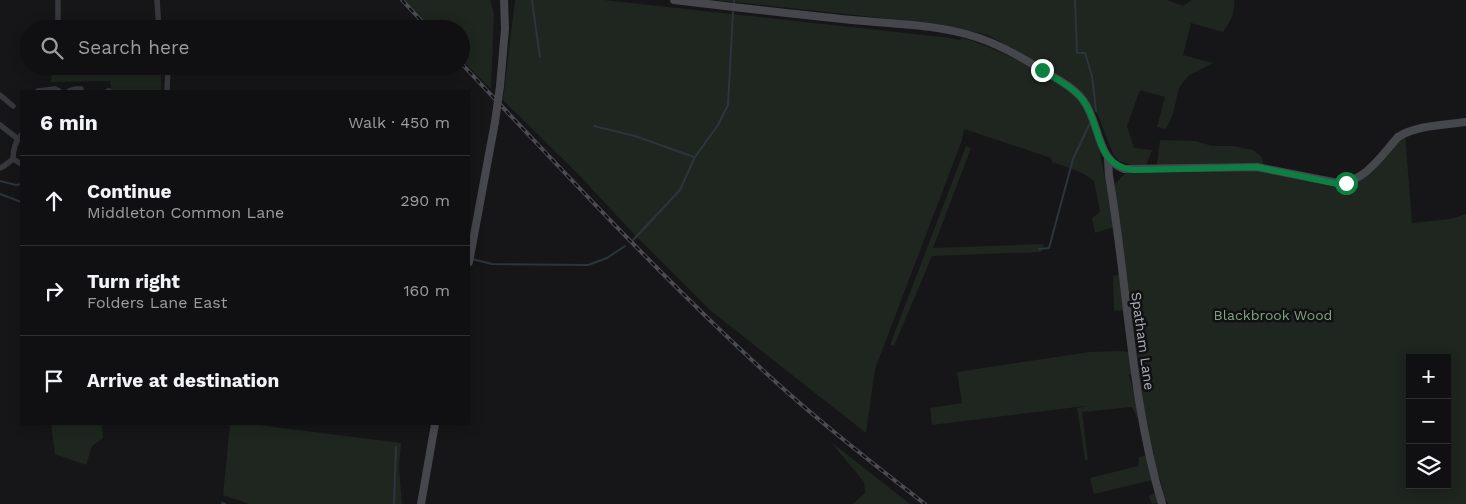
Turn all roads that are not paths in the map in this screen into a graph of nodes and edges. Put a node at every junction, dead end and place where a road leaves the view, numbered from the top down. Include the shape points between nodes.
1 (58, 0) edge
2 (157, 0) edge
3 (506, 0) edge
4 (674, 0) edge
5 (58, 20) edge
6 (158, 20) edge
7 (168, 75) edge
8 (81, 89) dead end
9 (72, 90) edge
10 (167, 90) edge
11 (0, 95) edge
12 (13, 106) dead end
13 (1466, 122) edge
14 (0, 125) edge
15 (20, 137) edge
16 (13, 159) junction
17 (1108, 159) junction
18 (20, 163) edge
19 (0, 168) edge
20 (1124, 169) junction
21 (1110, 180) junction
22 (470, 257) edge
23 (435, 425) edge
24 (421, 504) edge
25 (1162, 504) edge

1 - 5 street
2 - 6 street
3 - 22 street, bridge via 495,122
4 - 17 street, Spatham Lane via 935,28 984,40 1042,70 1077,93 1087,106
7 - 10 street
8 - 9 street
11 - 12 street
13 - 20 street via 1404,133 1364,174 1346,183 1257,167
14 - 15 street
15 - 16 street
16 - 18 street
16 - 19 street
17 - 20 street
17 - 21 street, Spatham Lane
20 - 21 street
21 - 25 street, Spatham Lane via 1138,401
23 - 24 street

